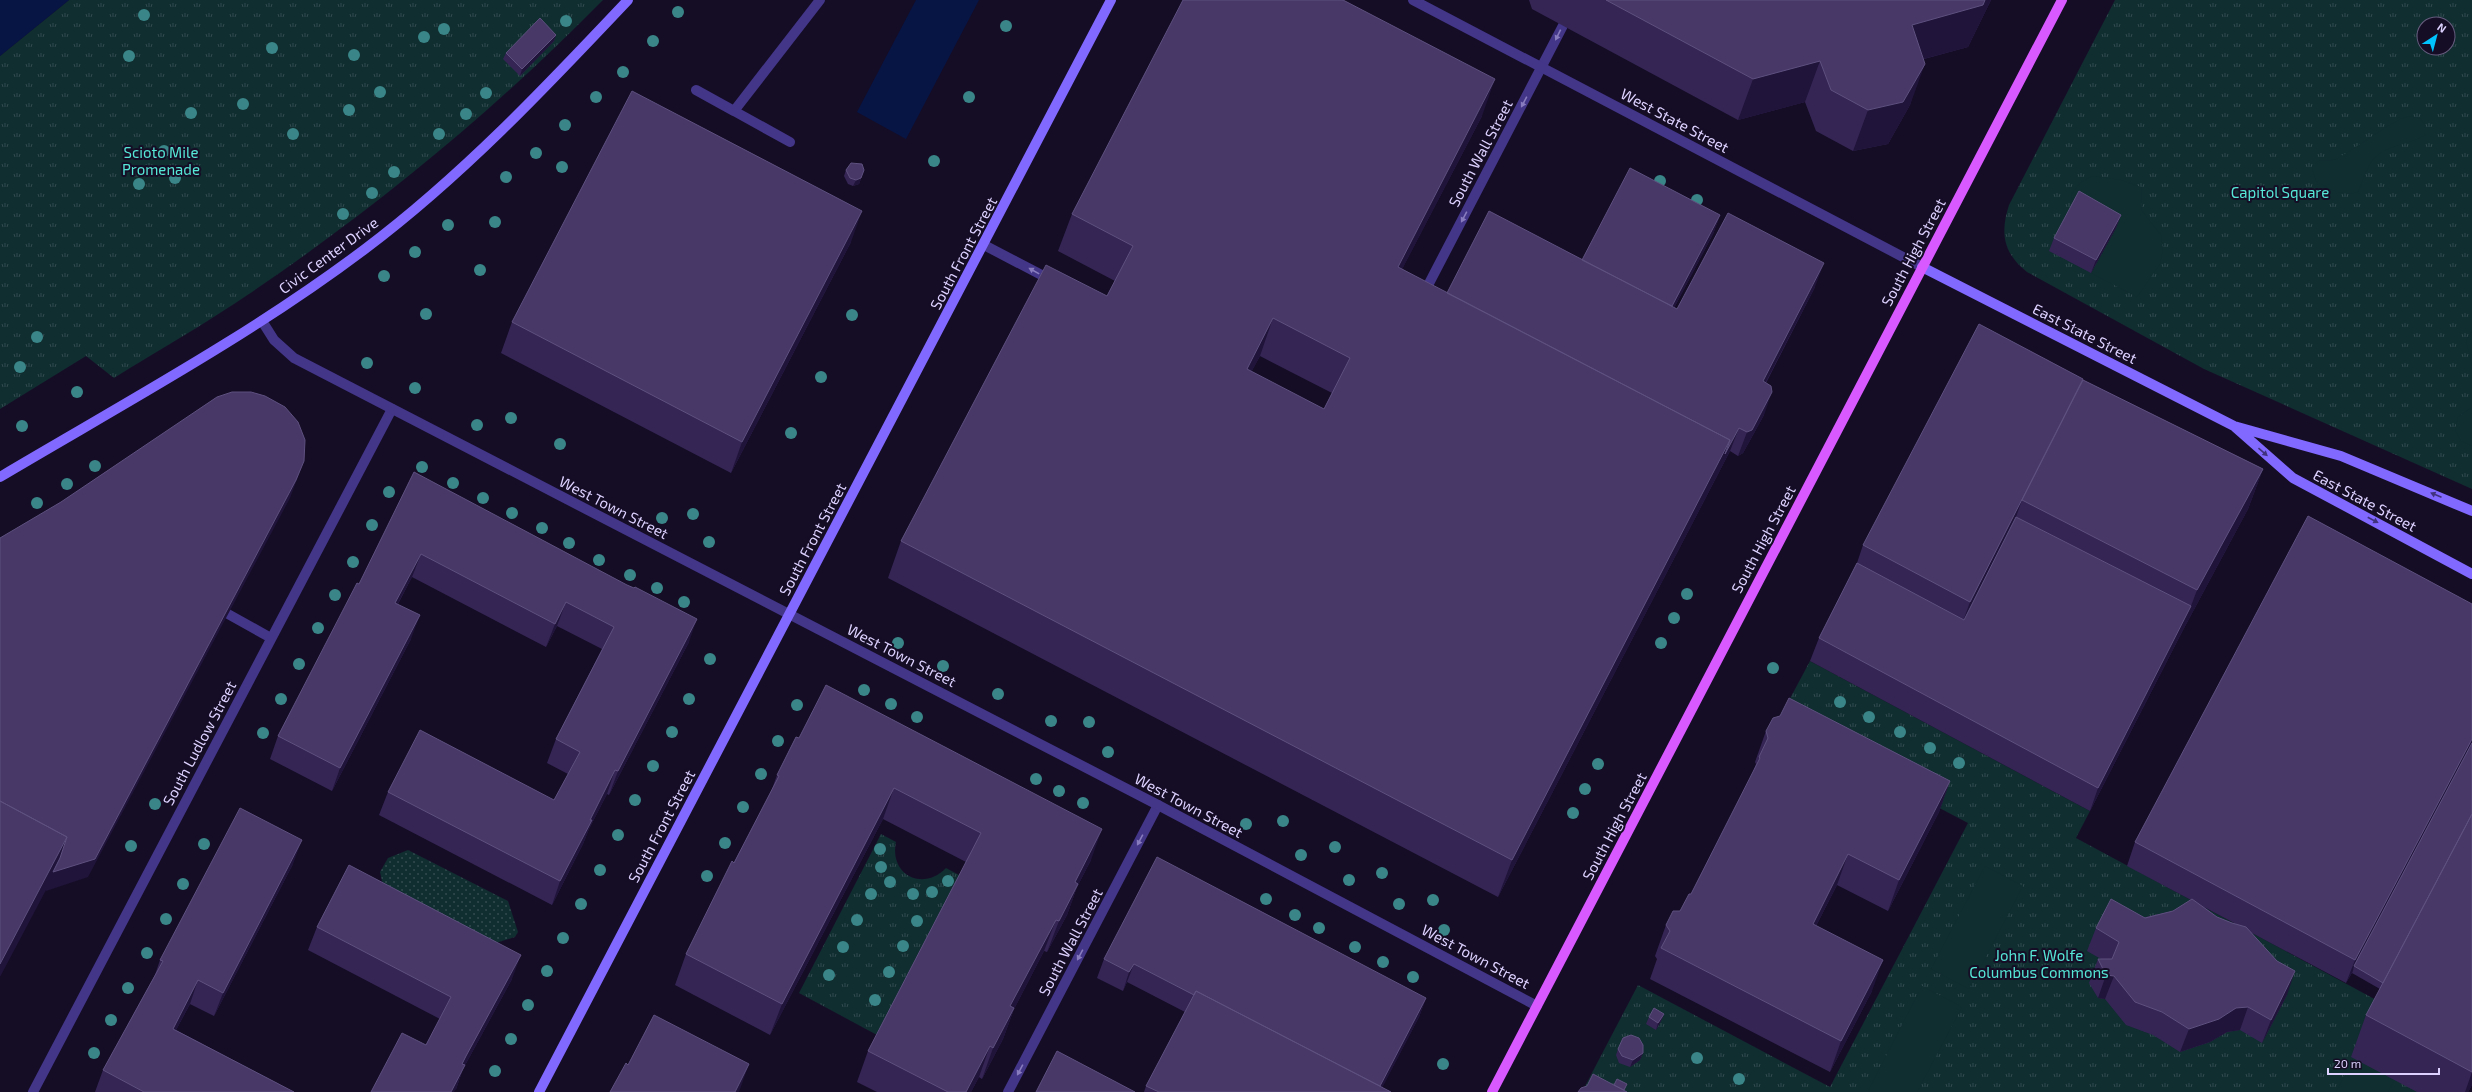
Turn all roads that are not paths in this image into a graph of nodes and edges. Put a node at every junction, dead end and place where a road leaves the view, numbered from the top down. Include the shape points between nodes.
1 (628, 0) edge
2 (820, 0) edge
3 (1111, 0) edge
4 (1413, 0) edge
5 (2062, 0) edge
6 (1575, 2) dead end
7 (1542, 68) junction
8 (696, 90) dead end
9 (734, 111) junction
10 (790, 142) dead end
11 (984, 245) junction
12 (1922, 267) junction
13 (1065, 287) edge
14 (1418, 304) edge
15 (262, 321) junction
16 (392, 409) junction
17 (2234, 426) junction
18 (0, 476) edge
19 (2472, 511) edge
20 (2472, 574) edge
21 (228, 614) edge
22 (789, 614) junction
23 (271, 638) junction
24 (1158, 805) junction
25 (1537, 1006) junction
26 (33, 1092) edge
27 (539, 1092) edge
28 (1008, 1092) edge
29 (1492, 1092) edge

1 - 15 street, Civic Center Drive via 476,156 365,249
2 - 9 street
3 - 11 street, South Front Street
4 - 7 street, West State Street
5 - 12 main road, South High Street
6 -> 7 street, South Wall Street
7 - 12 street, West State Street
7 -> 14 street, South Wall Street
8 - 9 street
9 - 10 street
13 -> 11 street
11 - 22 street, South Front Street
12 - 17 street, East State Street
12 - 25 main road, South High Street
15 - 16 street, West Town Street via 274,340 294,358
15 - 18 street, Civic Center Drive
16 - 22 street, West Town Street
16 - 23 street, South Ludlow Street
19 -> 17 street, East State Street via 2341,456
17 -> 20 street, East State Street via 2293,478
21 - 23 street
22 - 24 street, West Town Street
22 - 27 street, South Front Street
23 - 26 street, South Ludlow Street
24 - 25 street, West Town Street
24 -> 28 street, South Wall Street
25 - 29 main road, South High Street

